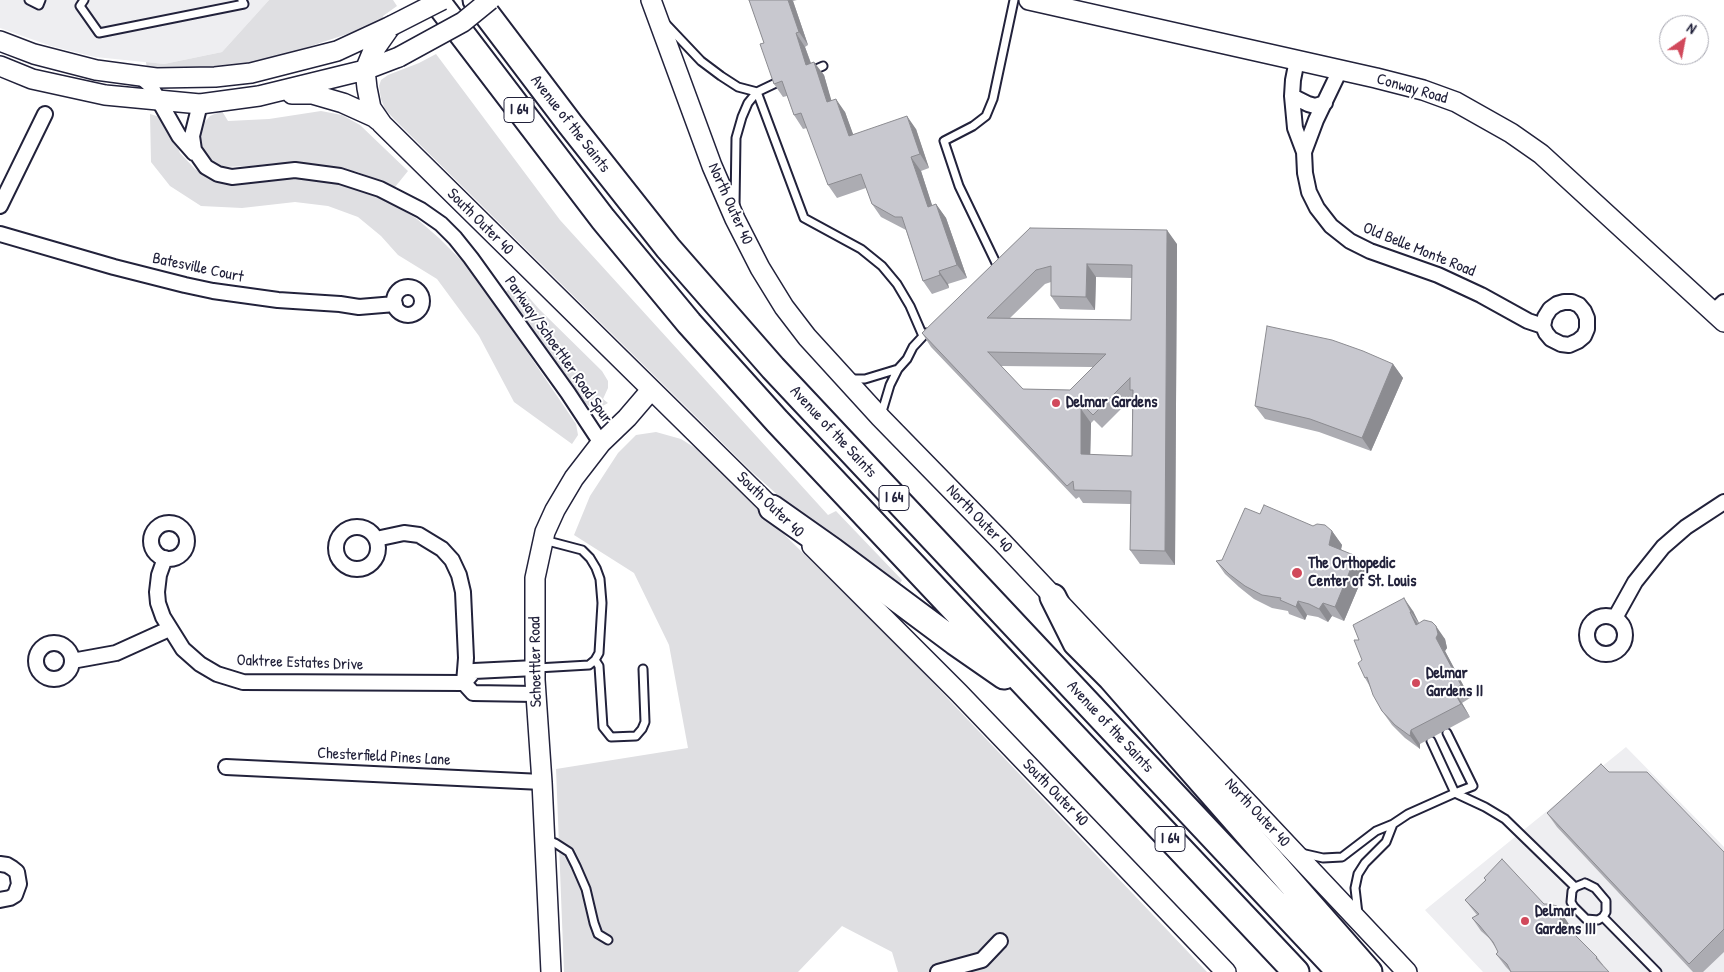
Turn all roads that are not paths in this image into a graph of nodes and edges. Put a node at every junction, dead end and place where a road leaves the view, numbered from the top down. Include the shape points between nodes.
1 (28, 0) edge
2 (42, 0) edge
3 (84, 0) edge
4 (242, 0) edge
5 (436, 0) edge
6 (442, 0) edge
7 (476, 0) edge
8 (490, 0) edge
9 (1014, 0) edge
10 (1029, 0) edge
11 (654, 7) edge
12 (385, 32) junction
13 (0, 41) edge
14 (1297, 60) junction
15 (0, 66) edge
16 (823, 66) dead end
17 (366, 70) junction
18 (814, 70) edge
19 (1340, 70) junction
20 (140, 76) junction
21 (778, 82) edge
22 (757, 92) junction
23 (266, 94) junction
24 (1292, 96) junction
25 (158, 100) junction
26 (1325, 103) junction
27 (200, 104) junction
28 (45, 114) dead end
29 (382, 124) junction
30 (1304, 152) junction
31 (199, 159) junction
32 (0, 206) edge
33 (735, 219) junction
34 (0, 234) edge
35 (1003, 258) edge
36 (996, 266) junction
37 (990, 272) edge
38 (394, 304) dead end
39 (1720, 312) edge
40 (1543, 326) dead end
41 (930, 329) edge
42 (923, 336) junction
43 (898, 369) junction
44 (844, 379) junction
45 (651, 390) junction
46 (880, 417) junction
47 (601, 443) junction
48 (1724, 502) edge
49 (772, 508) junction
50 (376, 539) dead end
51 (544, 540) junction
52 (166, 558) dead end
53 (1053, 597) junction
54 (1615, 618) dead end
55 (169, 629) junction
56 (596, 660) junction
57 (72, 661) dead end
58 (535, 668) junction
59 (643, 669) dead end
60 (464, 684) junction
61 (535, 694) junction
62 (1045, 705) junction
63 (1447, 733) dead end
64 (1431, 741) dead end
65 (226, 767) dead end
66 (542, 782) junction
67 (1455, 792) junction
68 (1393, 824) junction
69 (544, 840) junction
70 (1294, 852) junction
71 (0, 864) edge
72 (1575, 887) junction
73 (0, 900) edge
74 (1603, 917) junction
75 (1359, 921) junction
76 (608, 940) dead end
77 (1000, 941) dead end
78 (551, 972) edge
79 (938, 972) edge
80 (1226, 972) edge
81 (1296, 972) edge
82 (1340, 972) edge
83 (1369, 972) edge
84 (1407, 972) edge
85 (1657, 972) edge

1 - 2 lane via 38,5
3 - 4 lane via 80,6 99,33 244,4
5 - 62 highway, Avenue of the Saints / I 64 via 603,219 689,323
6 - 12 street, bridge
7 - 82 highway, Avenue of the Saints / I 64 via 668,248 773,368
8 - 17 street, bridge via 463,22
9 - 36 lane via 993,99 986,116 944,141 959,186
10 - 14 street, Conway Road
11 - 22 lane via 702,61 738,87
11 - 33 street, North Outer 40 via 712,166
12 - 17 street, South Outer 40
12 - 20 street via 337,51 251,73
13 - 20 street via 34,54 96,70
14 - 19 street, Conway Road
14 - 24 street, Old Belle Monte Road
15 - 25 street via 32,79 105,95
16 - 18 lane
17 - 23 street
17 - 29 street, South Outer 40 via 371,108
19 - 26 street, Old Belle Monte Road
19 - 39 street, Conway Road via 1423,90 1456,102 1511,132 1541,154
20 - 25 street, Parkway/Schoettler Road Spur via 150,85
21 - 22 lane
22 - 33 lane via 748,103 736,138
22 - 42 lane via 804,218 861,249 882,266 898,284
23 - 27 street
23 - 29 street via 312,94 343,103
24 - 26 street via 1316,106
24 - 30 street, Old Belle Monte Road via 1295,128
25 - 27 street
25 - 31 street, Parkway/Schoettler Road Spur
26 - 30 street, Old Belle Monte Road
27 - 31 street via 192,136
28 - 32 street
29 - 45 street, South Outer 40
30 - 40 street, Old Belle Monte Road via 1309,192 1317,208 1330,226 1350,241 1438,275
31 - 47 street, Parkway/Schoettler Road Spur via 218,174 232,177 295,170 340,176 380,189 428,215 455,238 471,258
33 - 44 street, North Outer 40 via 784,307
34 - 38 street, Batesville Court via 213,291 359,307
35 - 36 lane
36 - 37 lane
41 - 42 lane
42 - 43 lane
43 - 44 lane via 865,379
43 - 46 lane
44 - 46 street, North Outer 40
45 - 47 street, Schoettler Road
45 - 49 street, South Outer 40
46 - 53 street, North Outer 40
47 - 51 street, Schoettler Road via 569,486
48 - 54 street via 1663,547 1636,582
49 - 62 highway
49 - 80 street, South Outer 40 via 959,693
50 - 60 street via 404,533 419,535 442,549 452,560 463,592
51 - 56 lane via 582,550 590,558 600,579 602,603
51 - 58 street, Schoettler Road via 535,578
52 - 55 street, Oaktree Estates Drive via 157,592
53 - 70 street, North Outer 40
53 - 83 highway via 1076,642
55 - 57 street via 116,654
55 - 60 street, Oaktree Estates Drive via 183,649 200,664 216,674 243,682
56 - 58 lane via 589,665
56 - 59 lane via 603,727 611,737 636,736 642,729 645,722
58 - 60 street via 474,671
58 - 61 street, Schoettler Road
60 - 61 street, Oaktree Estates Drive via 473,693
61 - 66 street, Schoettler Road
62 - 81 highway, Avenue of the Saints / I 64
63 - 67 lane via 1473,786
64 - 67 lane
65 - 66 street, Chesterfield Pines Lane
66 - 69 street, Schoettler Road
67 - 68 lane
67 - 72 lane via 1505,819
68 - 70 lane via 1376,831 1342,856 1323,858
68 - 75 lane via 1386,842 1358,874 1355,888
69 - 76 lane via 569,852 586,889 598,934
69 - 78 street, Schoettler Road
70 - 75 street, North Outer 40
71 - 73 street via 16,872 20,884 15,895
72 - 74 lane via 1591,885 1603,896 1607,907
72 - 74 lane via 1570,896 1574,907 1586,919 1592,921
74 - 85 lane
75 - 84 street, North Outer 40
77 - 79 street via 982,960

